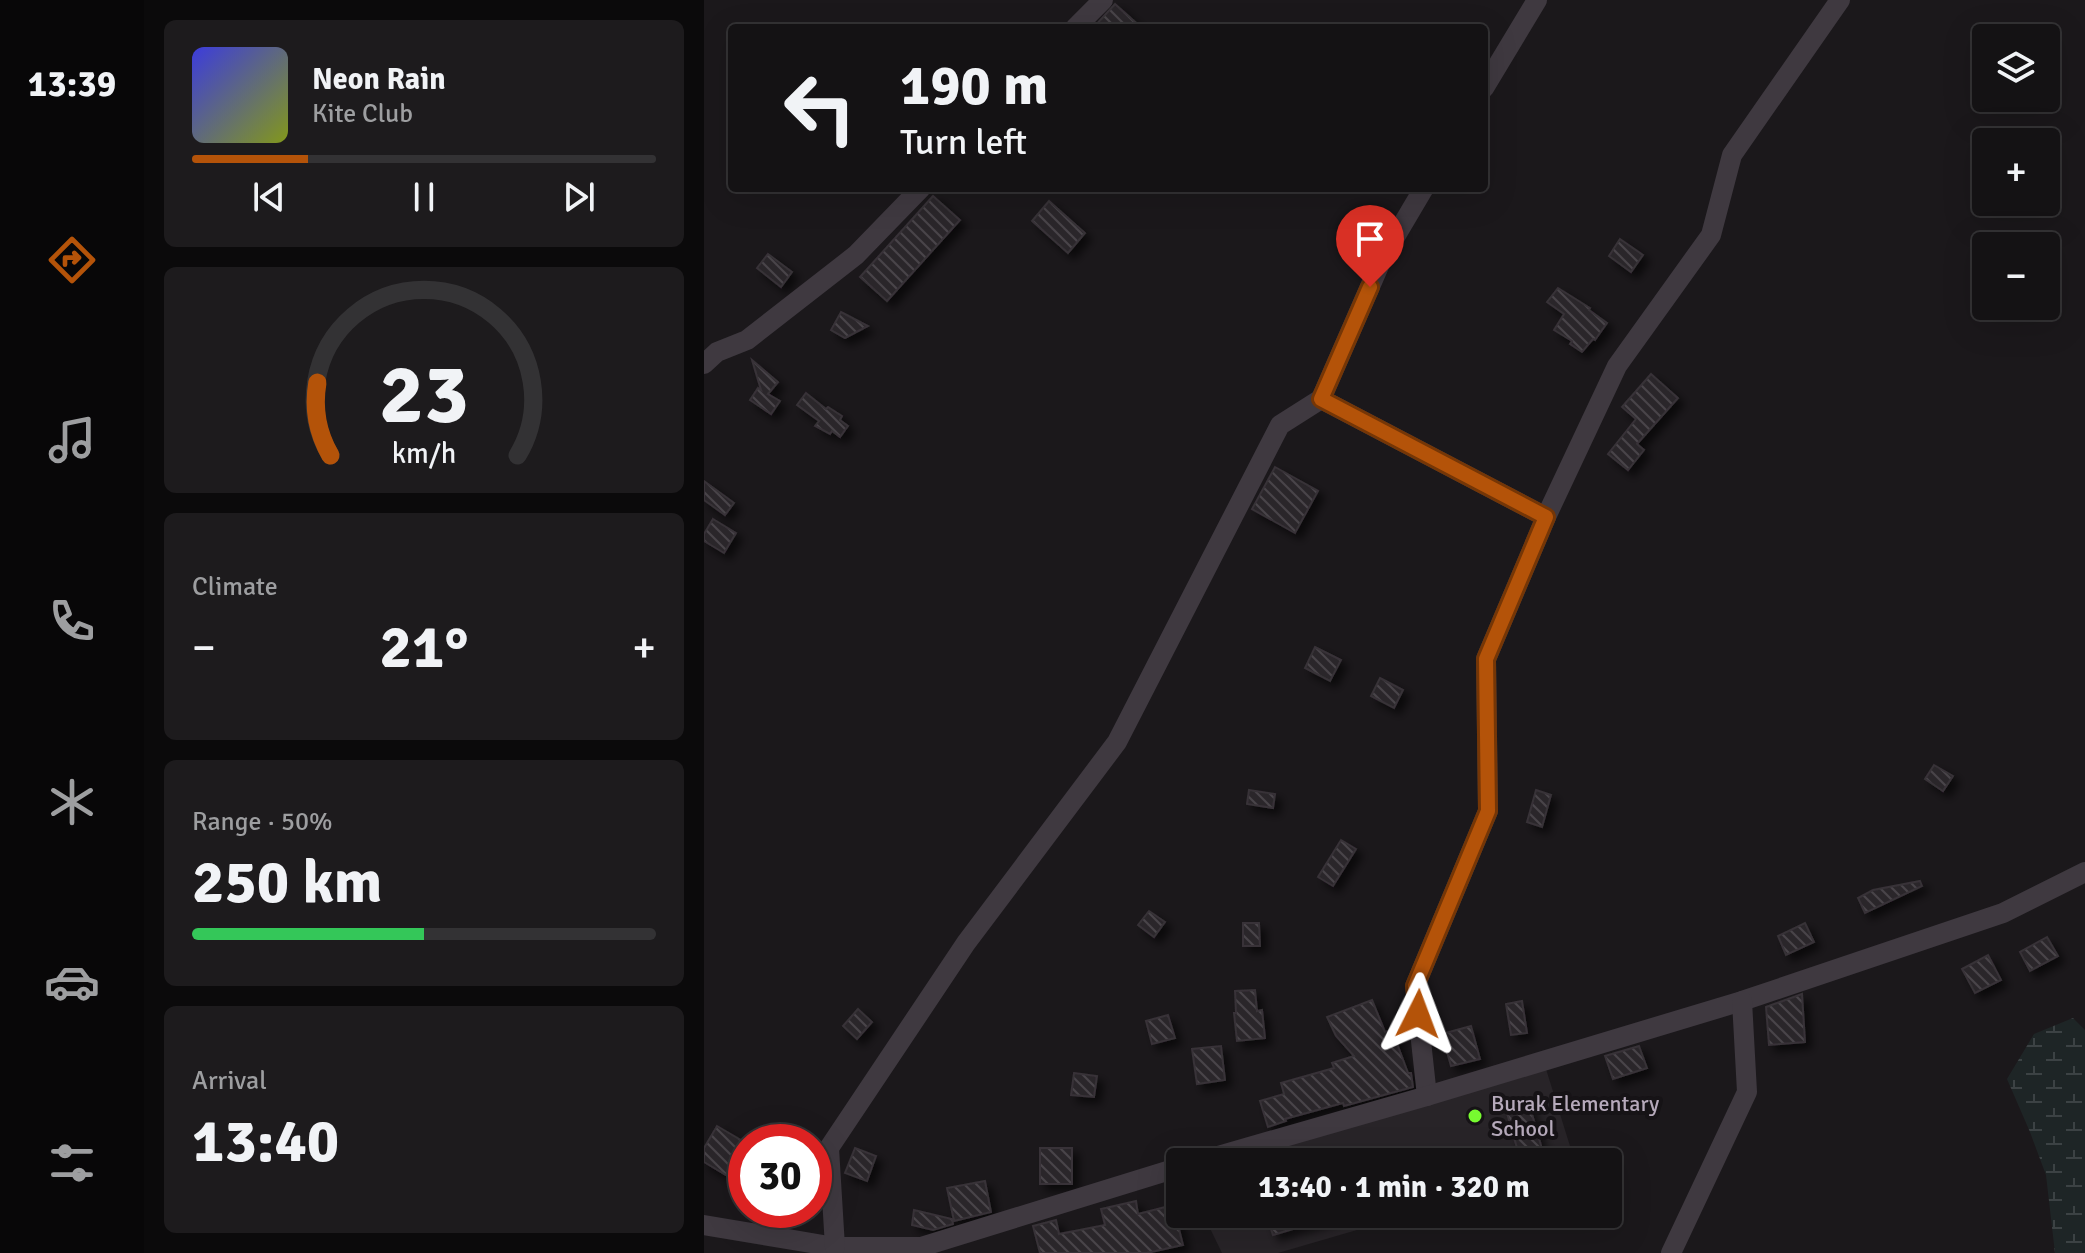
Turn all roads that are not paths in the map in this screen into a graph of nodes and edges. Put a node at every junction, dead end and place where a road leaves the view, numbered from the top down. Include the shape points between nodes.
1 (1103, 0) edge
2 (1537, 0) edge
3 (1840, 0) edge
4 (1079, 24) edge
5 (1488, 81) edge
6 (917, 192) edge
7 (1422, 192) edge
8 (704, 364) edge
9 (1321, 399) junction
10 (1546, 517) junction
11 (2085, 872) edge
12 (1742, 1001) junction
13 (1427, 1096) junction
14 (1246, 1148) edge
15 (1166, 1172) edge
16 (704, 1225) edge
17 (835, 1247) junction
18 (922, 1250) edge
19 (1671, 1253) edge

1 - 4 street
2 - 5 street
3 - 10 street via 1732,155 1711,235 1617,366
6 - 8 street via 856,255 747,340 717,352
7 - 9 street via 1382,259
9 - 10 street
9 - 17 street via 1280,425 1117,742 966,943 829,1148
10 - 13 street via 1486,659 1488,811 1415,986
11 - 12 street via 2003,913
12 - 13 street
12 - 19 street via 1747,1092
13 - 14 street
15 - 18 street
16 - 17 street
17 - 18 street

